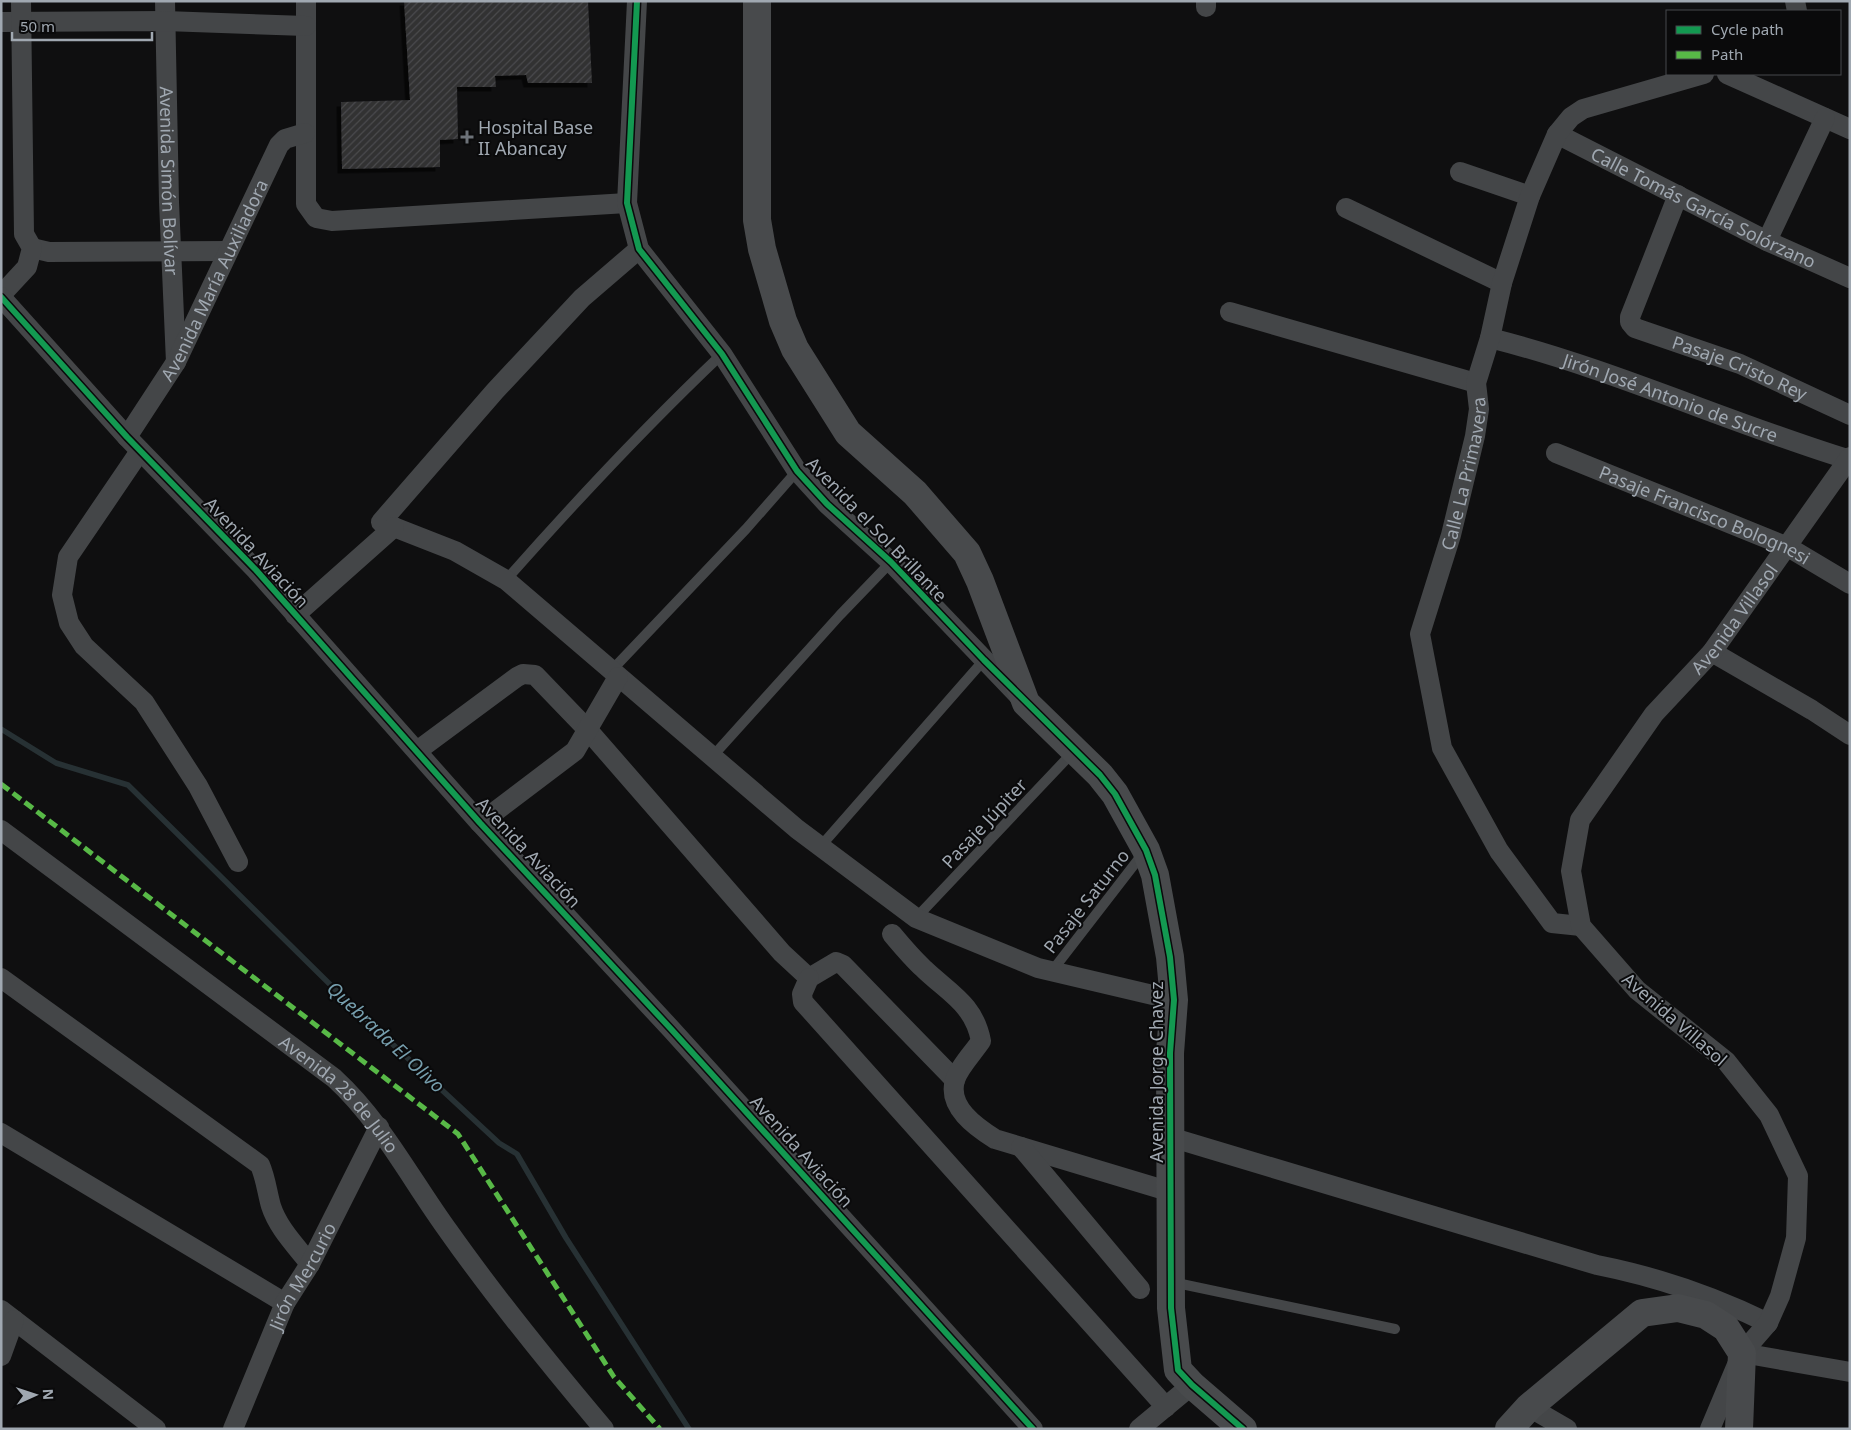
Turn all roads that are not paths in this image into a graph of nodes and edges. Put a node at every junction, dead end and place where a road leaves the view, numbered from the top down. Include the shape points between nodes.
1 (21, 1) edge
2 (165, 1) edge
3 (306, 1) edge
4 (637, 1) edge
5 (757, 1) edge
6 (1, 22) edge
7 (22, 22) junction
8 (166, 22) junction
9 (306, 26) junction
10 (1701, 75) edge
11 (1730, 75) edge
12 (1840, 119) edge
13 (305, 133) junction
14 (1557, 134) junction
15 (1460, 172) dead end
16 (1678, 195) junction
17 (1530, 196) junction
18 (627, 203) junction
19 (1346, 208) dead end
20 (1767, 241) junction
21 (32, 248) junction
22 (639, 249) junction
23 (227, 251) junction
24 (170, 252) junction
25 (1850, 278) edge
26 (1502, 283) junction
27 (1, 296) edge
28 (1230, 312) dead end
29 (1490, 338) junction
30 (722, 354) junction
31 (176, 362) junction
32 (1476, 383) junction
33 (1850, 415) edge
34 (133, 444) junction
35 (1556, 453) dead end
36 (1849, 459) edge
37 (796, 471) junction
38 (394, 527) junction
39 (1788, 547) junction
40 (891, 562) junction
41 (506, 580) junction
42 (1850, 584) edge
43 (296, 615) junction
44 (1712, 652) junction
45 (984, 660) junction
46 (614, 674) junction
47 (1026, 704) junction
48 (587, 729) junction
49 (1850, 735) edge
50 (1074, 750) junction
51 (417, 751) junction
52 (712, 757) junction
53 (480, 823) junction
54 (1, 830) edge
55 (820, 847) junction
56 (1146, 850) junction
57 (238, 862) dead end
58 (916, 918) junction
59 (1581, 926) junction
60 (892, 934) dead end
61 (1052, 971) junction
62 (1, 978) edge
63 (809, 978) junction
64 (1174, 1000) junction
65 (955, 1080) junction
66 (379, 1127) junction
67 (1, 1133) edge
68 (1170, 1137) junction
69 (1021, 1147) junction
70 (1171, 1192) junction
71 (310, 1264) junction
72 (1171, 1282) junction
73 (1140, 1289) dead end
74 (286, 1303) junction
75 (8, 1315) edge
76 (1768, 1323) junction
77 (1395, 1329) dead end
78 (1742, 1353) junction
79 (1, 1356) edge
80 (1850, 1372) edge
81 (1192, 1385) junction
82 (1166, 1407) junction
83 (1528, 1407) junction
84 (603, 1428) edge
85 (156, 1429) edge
86 (232, 1429) edge
87 (1033, 1429) edge
88 (1139, 1429) edge
89 (1243, 1429) edge
90 (1509, 1429) edge
91 (1567, 1429) edge
92 (1710, 1429) edge
93 (1739, 1429) edge

1 - 7 street
2 - 8 street, Avenida Simón Bolívar
3 - 9 street
4 - 18 street, Avenida el Sol Brillante
5 - 47 street via 757,220 782,321 795,349 848,433 915,493 967,553
6 - 7 street
7 - 8 street
7 - 21 street via 24,234
8 - 9 street
8 - 24 street, Avenida Simón Bolívar
9 - 13 street
10 - 14 street, Calle La Primavera via 1583,109 1571,117
11 - 12 street
12 - 20 street
13 - 18 street via 306,204 316,218 332,221
13 - 23 street, Avenida María Auxiliadora via 285,139 279,145
14 - 16 street, Calle Tomás García Solórzano
14 - 17 street, Calle La Primavera
15 - 17 street
16 - 20 street, Calle Tomás García Solórzano
16 - 33 street, Pasaje Cristo Rey via 1630,322 1635,328 1740,364
17 - 26 street, Calle La Primavera
18 - 22 street, Avenida el Sol Brillante
19 - 26 street
20 - 25 street, Calle Tomás García Solórzano
21 - 24 street via 49,252
21 - 27 street via 27,267
22 - 30 street, Avenida el Sol Brillante
22 - 38 street via 582,298 495,391 381,522
23 - 24 street
23 - 31 street, Avenida María Auxiliadora
24 - 31 street, Avenida Simón Bolívar
26 - 29 street, Calle La Primavera
27 - 34 street, Avenida Aviación
28 - 32 street
29 - 32 street, Calle La Primavera
29 - 36 street, Jirón José Antonio de Sucre via 1552,354 1746,427
30 - 37 street, Avenida el Sol Brillante
30 - 41 lane via 581,496
31 - 34 street, Avenida María Auxiliadora
32 - 59 street, Calle La Primavera via 1479,409 1475,436 1451,535 1420,634 1440,738 1442,748 1499,851 1552,923
34 - 43 street, Avenida Aviación
34 - 57 street, Avenida María Auxiliadora via 68,557 62,595 69,623 84,646 144,702 198,786
35 - 39 street, Pasaje Francisco Bolognesi
36 - 39 street, Avenida Villasol
37 - 40 street, Avenida el Sol Brillante
37 - 46 lane
38 - 41 street via 455,550
38 - 43 street
39 - 42 street, Pasaje Francisco Bolognesi
39 - 44 street, Avenida Villasol
40 - 45 street, Avenida el Sol Brillante
40 - 52 lane
41 - 46 street
43 - 51 street, Avenida Aviación
44 - 49 street
44 - 59 street, Avenida Villasol via 1654,714 1580,820 1571,871
45 - 47 street, Avenida el Sol Brillante
45 - 55 lane
46 - 48 street
46 - 52 street
47 - 50 street, Avenida Jorge Chavez
48 - 51 street via 535,675 523,674
48 - 53 street via 576,751
48 - 63 street via 782,953
50 - 56 street, Avenida Jorge Chavez via 1115,794
50 - 58 lane, Pasaje Júpiter
51 - 53 street, Avenida Aviación
52 - 55 street
53 - 87 street, Avenida Aviación
54 - 66 street, Avenida 28 de Julio via 334,1078
55 - 58 street
56 - 61 lane, Pasaje Saturno
56 - 64 street, Avenida Jorge Chavez via 1155,875 1170,957
58 - 61 street
59 - 76 street, Avenida Villasol via 1637,990 1726,1062 1769,1115 1790,1159 1798,1176 1796,1238 1780,1296
60 - 65 street via 923,969 967,1007 978,1024 981,1041
61 - 64 street
62 - 71 street via 260,1165 267,1179 271,1206 281,1228
63 - 65 street via 836,962 841,963
63 - 82 street via 802,994 803,1002
64 - 68 street, Avenida Jorge Chavez
65 - 69 street via 954,1096 962,1112 995,1139
66 - 71 street, Jirón Mercurio
66 - 84 street, Avenida 28 de Julio via 449,1232
67 - 74 street
68 - 70 street, Avenida Jorge Chavez
68 - 76 street via 1598,1265 1662,1280
69 - 70 street
69 - 73 street
70 - 72 street, Avenida Jorge Chavez
71 - 74 street, Jirón Mercurio
72 - 77 lane
72 - 81 street, Avenida Jorge Chavez via 1178,1370
74 - 86 street, Jirón Mercurio
75 - 79 street
75 - 85 street
76 - 78 street, Avenida Villasol
78 - 80 street
78 - 83 street via 1726,1328 1706,1315 1678,1308 1642,1313
78 - 92 street, Avenida Villasol
78 - 93 street
81 - 82 street
81 - 89 street, Avenida Jorge Chavez
82 - 88 street
83 - 90 street
83 - 91 street

